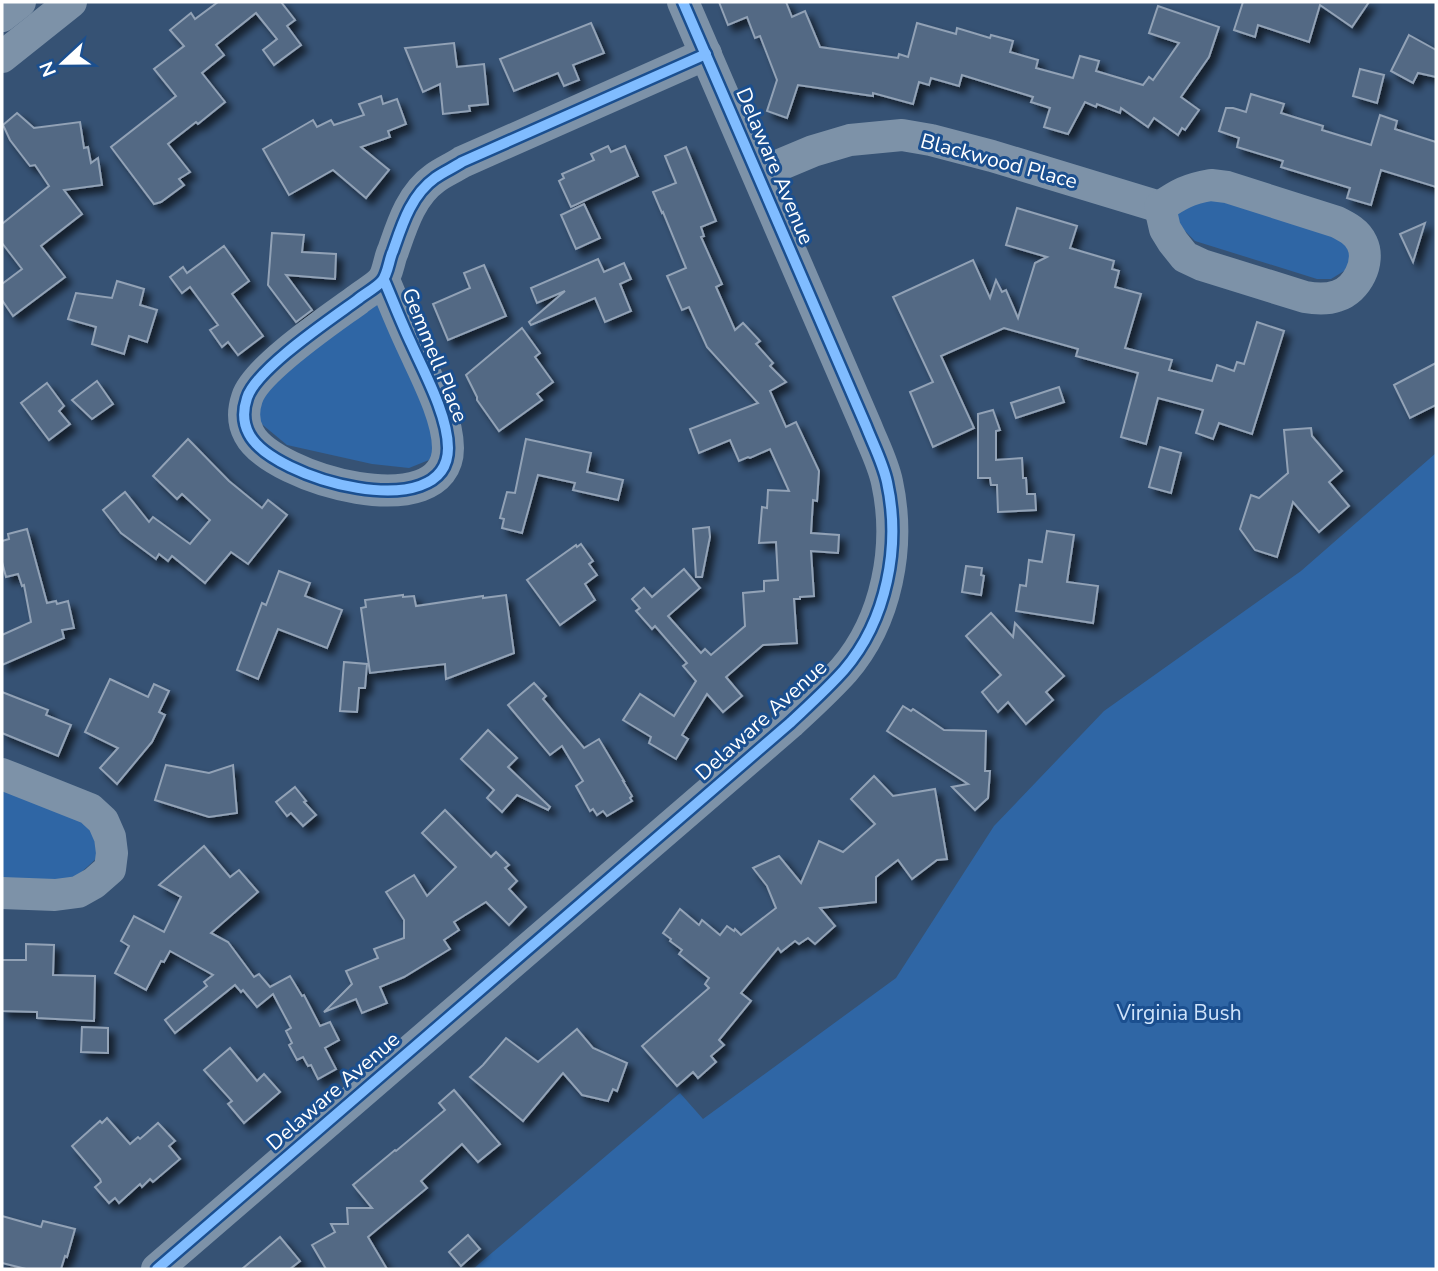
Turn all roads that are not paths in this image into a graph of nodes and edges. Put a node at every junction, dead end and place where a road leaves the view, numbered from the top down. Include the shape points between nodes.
1 (20, 2) edge
2 (71, 2) edge
3 (683, 2) edge
4 (2, 16) edge
5 (706, 54) junction
6 (2, 57) edge
7 (758, 174) junction
8 (1160, 207) junction
9 (384, 280) junction
10 (2, 774) edge
11 (2, 893) edge
12 (157, 1269) edge

1 - 4 street
2 - 6 street
3 - 5 street, Delaware Avenue
5 - 7 street, Delaware Avenue
5 - 9 street, Gemmell Place via 462,162 433,180 414,201
7 - 8 street, Blackwood Place via 850,140 902,135 992,156
7 - 12 street, Delaware Avenue via 887,479 892,550 878,611 860,647 845,669 789,723
8 - 8 street via 1194,188 1227,187 1350,229 1362,243 1365,262 1354,287 1339,296 1305,297 1185,257 1165,229
9 - 9 street, Gemmell Place via 445,425 447,463 430,482 395,490 359,489 316,477 260,449 249,435 244,408 248,394 265,372
10 - 11 street via 90,809 103,821 112,853 110,869 78,892

